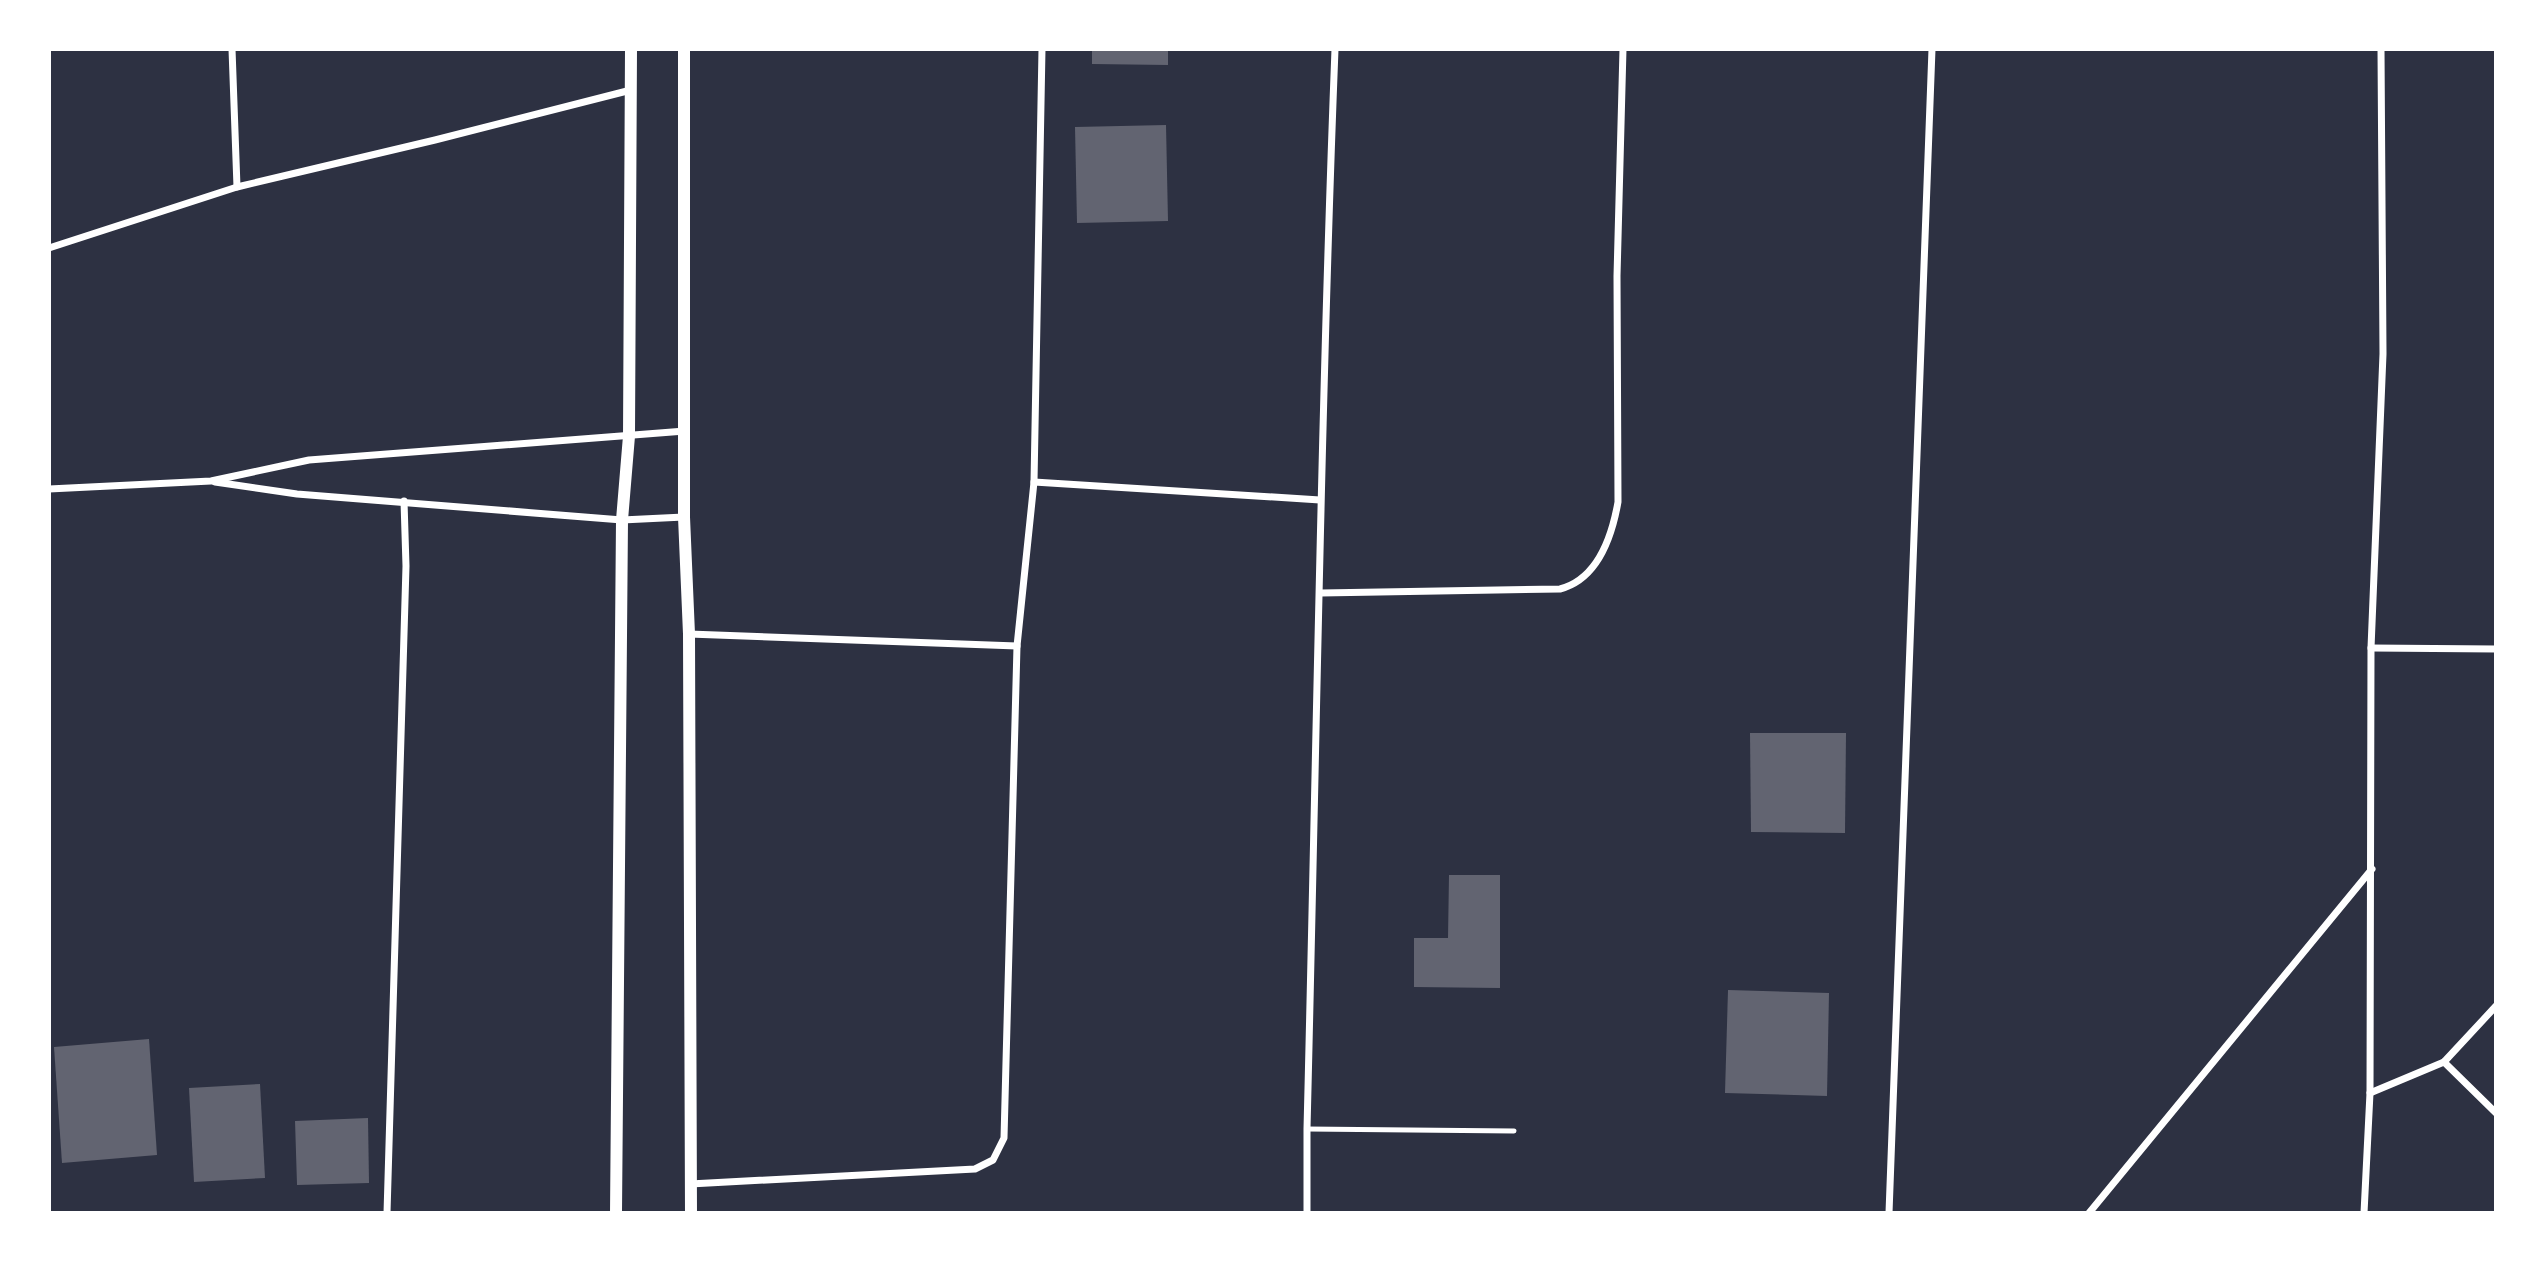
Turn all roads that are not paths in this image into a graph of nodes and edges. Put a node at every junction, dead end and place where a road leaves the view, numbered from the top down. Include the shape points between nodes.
1 (232, 49) edge
2 (631, 49) edge
3 (684, 49) edge
4 (1042, 49) edge
5 (1335, 49) edge
6 (1623, 49) edge
7 (1932, 49) edge
8 (2381, 49) edge
9 (631, 90) junction
10 (237, 187) junction
11 (49, 248) edge
12 (685, 431) junction
13 (629, 436) junction
14 (211, 481) junction
15 (1034, 482) junction
16 (49, 489) edge
17 (1320, 500) junction
18 (404, 501) junction
19 (684, 517) junction
20 (622, 520) junction
21 (1321, 593) junction
22 (689, 634) junction
23 (1017, 646) junction
24 (2371, 648) junction
25 (2496, 649) edge
26 (2372, 869) junction
27 (2496, 1006) edge
28 (2444, 1062) junction
29 (2370, 1093) junction
30 (2496, 1114) edge
31 (1307, 1129) junction
32 (1514, 1131) dead end
33 (690, 1184) junction
34 (387, 1213) edge
35 (616, 1213) edge
36 (691, 1213) edge
37 (1307, 1213) edge
38 (1889, 1213) edge
39 (2090, 1213) edge
40 (2364, 1213) edge

1 - 10 street
2 - 9 street
3 - 12 street
4 - 15 street
5 - 17 street
6 - 21 street via 1618,502 1614,525 1595,564 1583,579 1560,589
7 - 38 street
8 - 24 street via 2383,354
9 - 10 street
9 - 13 street
10 - 11 street
12 - 13 street
12 - 19 street
13 - 14 street via 309,460
13 - 20 street
14 - 16 street
14 - 18 street via 297,494
15 - 17 street
15 - 23 street
17 - 21 street
18 - 20 street
18 - 34 street via 406,566
19 - 20 street
19 - 22 street
20 - 35 street
21 - 31 street
22 - 23 street
22 - 33 street
23 - 33 street via 1004,1138 993,1160 975,1169
24 - 25 street
24 - 26 street
26 - 29 street
26 - 39 street
27 - 28 street
28 - 29 street
28 - 30 street
29 - 40 street
31 - 32 lane
31 - 37 street
33 - 36 street

